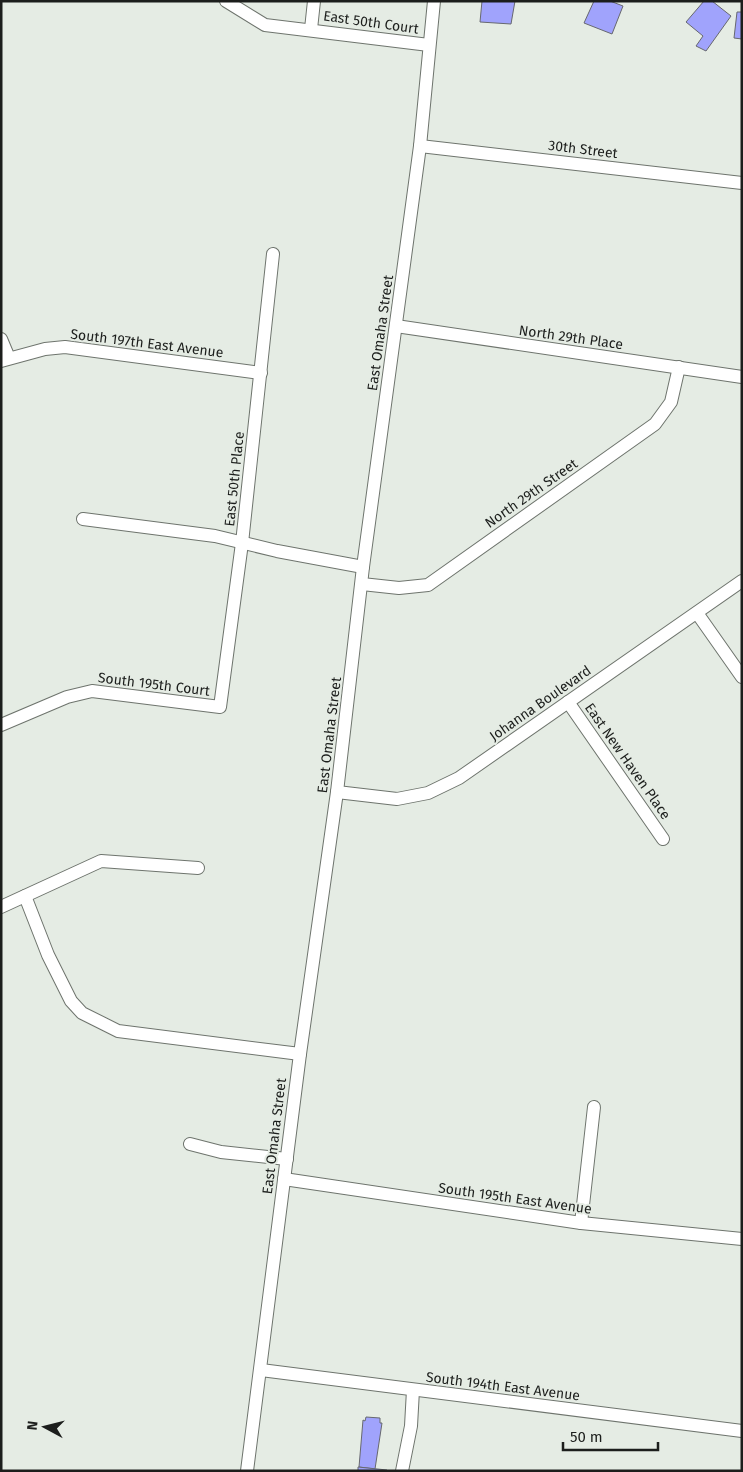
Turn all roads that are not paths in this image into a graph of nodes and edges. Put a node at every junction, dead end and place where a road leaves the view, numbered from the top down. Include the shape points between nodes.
1 (226, 1) edge
2 (314, 1) edge
3 (434, 1) edge
4 (311, 29) junction
5 (428, 45) junction
6 (420, 146) junction
7 (742, 183) edge
8 (273, 254) dead end
9 (396, 326) junction
10 (1, 339) edge
11 (5, 360) edge
12 (679, 367) junction
13 (260, 373) junction
14 (742, 377) edge
15 (83, 520) dead end
16 (242, 543) junction
17 (363, 567) junction
18 (742, 581) edge
19 (362, 584) junction
20 (697, 613) junction
21 (742, 676) edge
22 (568, 702) junction
23 (220, 706) joint
24 (1, 725) edge
25 (337, 792) junction
26 (663, 838) dead end
27 (198, 868) dead end
28 (25, 896) junction
29 (1, 907) edge
30 (300, 1054) junction
31 (594, 1107) dead end
32 (190, 1144) dead end
33 (287, 1159) junction
34 (284, 1179) junction
35 (581, 1223) junction
36 (742, 1239) edge
37 (261, 1370) junction
38 (413, 1390) junction
39 (742, 1431) edge
40 (247, 1471) edge
41 (402, 1471) edge

1 - 4 street, East 50th Court via 265,25
2 - 4 street
3 - 5 street, East Omaha Street
4 - 5 street, East 50th Court
5 - 6 street, East Omaha Street
6 - 7 street, 30th Street
6 - 9 street, East Omaha Street
8 - 13 street, East 50th Place
9 - 12 street, North 29th Place
9 - 17 street, East Omaha Street
10 - 11 street
11 - 13 street, South 197th East Avenue via 64,347
12 - 14 street, North 29th Place
12 - 19 street, North 29th Street via 671,402 655,424 428,585 399,588
13 - 16 street, East 50th Place
15 - 16 street via 215,536
16 - 17 street
16 - 23 street, East 50th Place
17 - 19 street, East Omaha Street
18 - 20 street, Johanna Boulevard
19 - 25 street, East Omaha Street
20 - 21 street
20 - 22 street, Johanna Boulevard
22 - 25 street, Johanna Boulevard via 459,778 428,793 397,799
22 - 26 street, East New Haven Place
23 - 24 street, South 195th Court via 92,691 67,697
25 - 30 street, East Omaha Street
27 - 28 street via 101,861
28 - 29 street
28 - 30 street via 48,955 71,1001 82,1014 118,1031
30 - 33 street, East Omaha Street
31 - 35 street
32 - 33 street via 221,1152
33 - 34 street, East Omaha Street
34 - 35 street, South 195th East Avenue
34 - 37 street, East Omaha Street
35 - 36 street, South 195th East Avenue
37 - 38 street, South 194th East Avenue
37 - 40 street, East Omaha Street
38 - 39 street, South 194th East Avenue
38 - 41 street via 411,1426

